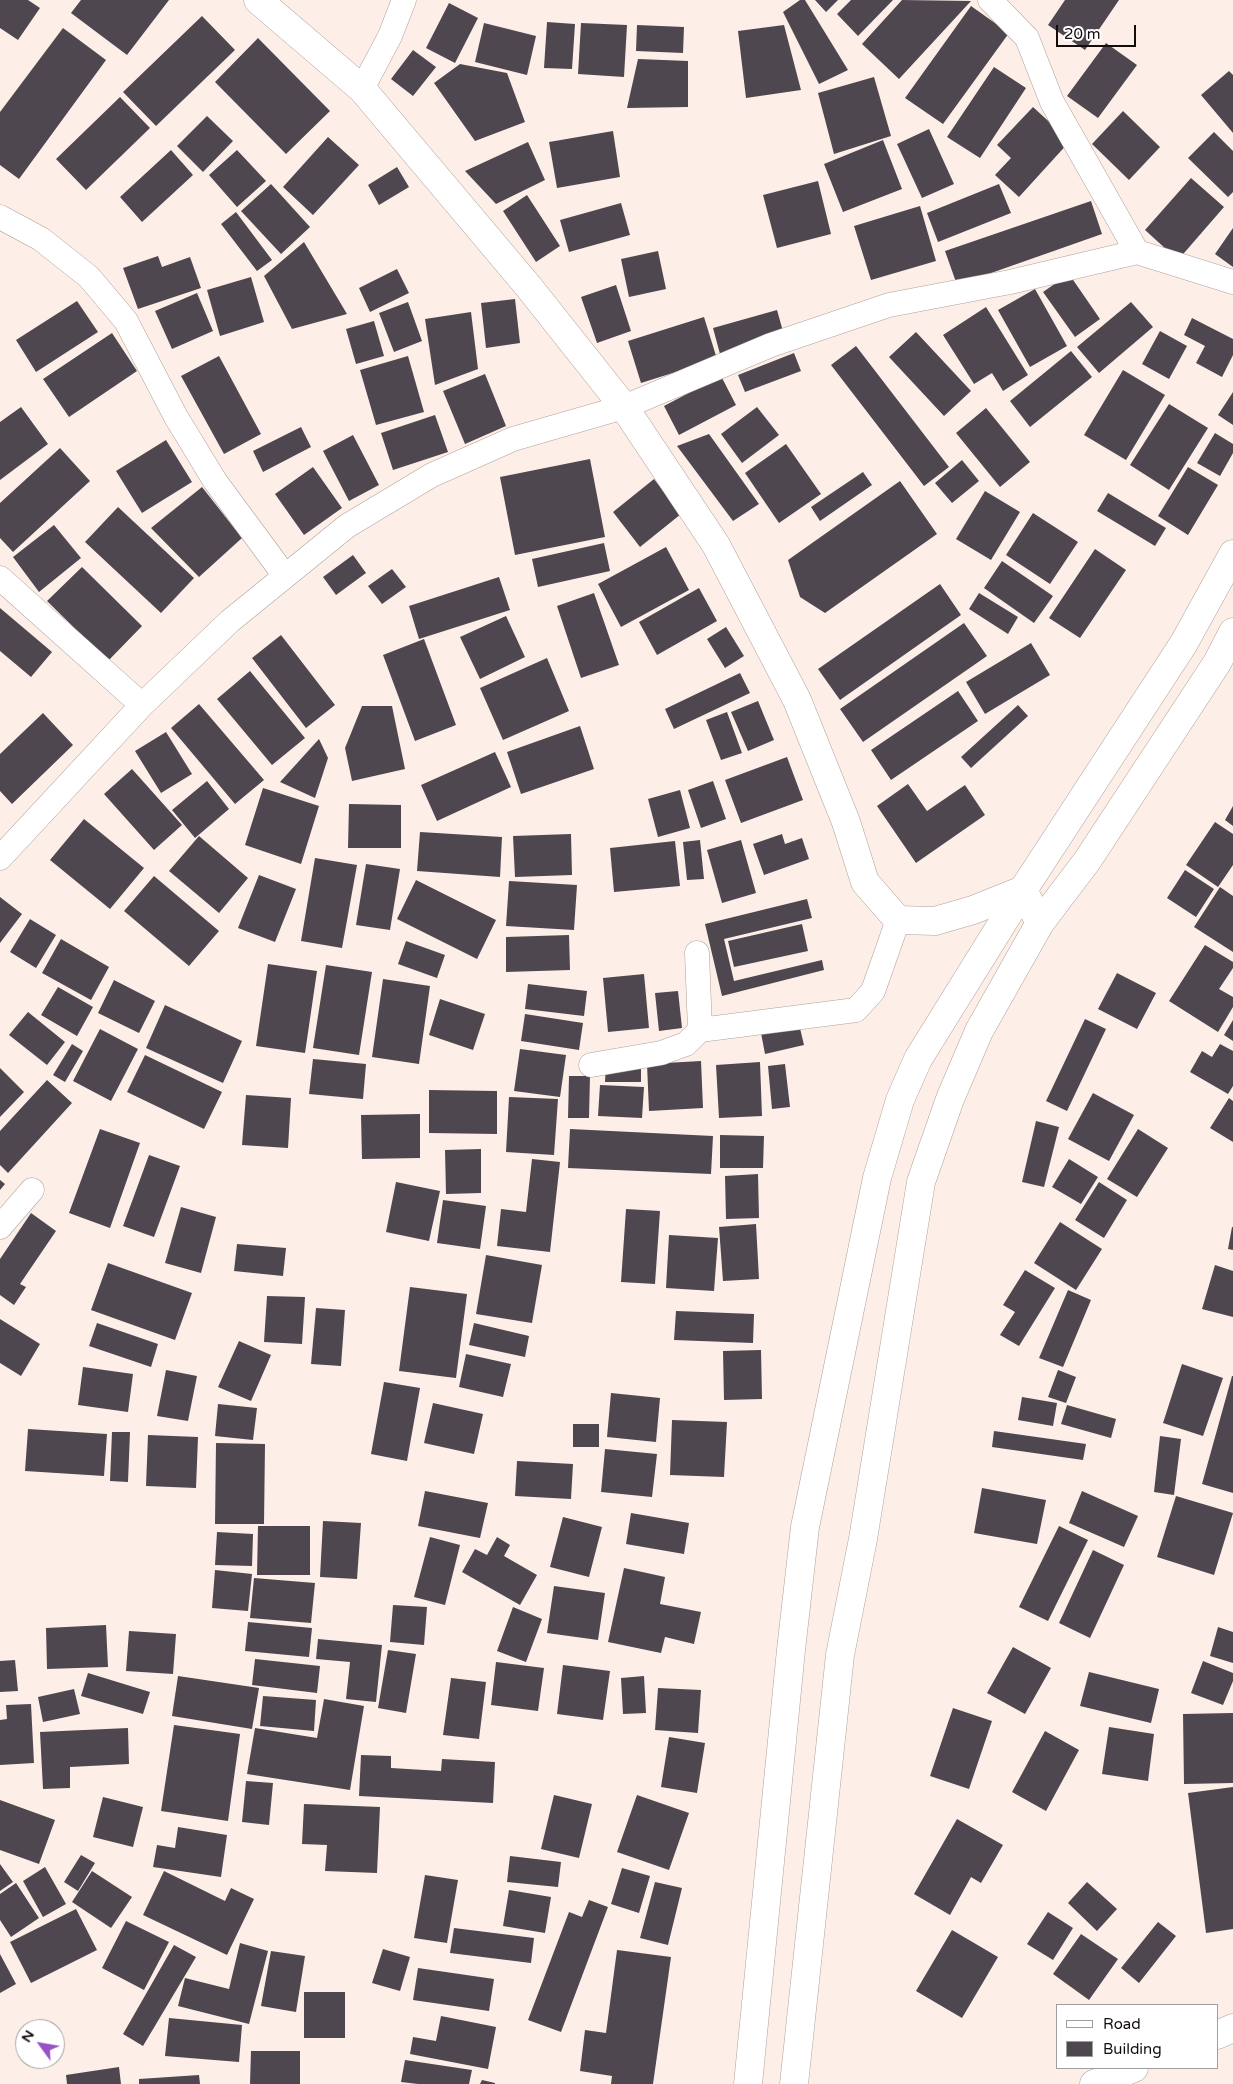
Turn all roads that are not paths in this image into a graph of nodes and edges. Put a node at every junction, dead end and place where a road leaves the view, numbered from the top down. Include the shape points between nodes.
1 (258, 0) edge
2 (404, 0) edge
3 (990, 0) edge
4 (362, 89) junction
5 (0, 218) edge
6 (1137, 252) junction
7 (1233, 282) edge
8 (624, 407) junction
9 (1233, 554) edge
10 (285, 576) junction
11 (0, 578) edge
12 (1233, 632) edge
13 (142, 705) junction
14 (0, 858) edge
15 (1023, 890) junction
16 (898, 920) junction
17 (1040, 923) junction
18 (696, 953) dead end
19 (700, 1030) junction
20 (591, 1065) dead end
21 (32, 1190) dead end
22 (0, 1227) edge
23 (1233, 2028) edge
24 (1218, 2034) edge
25 (1132, 2069) edge
26 (748, 2084) edge
27 (794, 2084) edge
28 (1094, 2084) edge

1 - 4 main road
2 - 4 street via 390,36
3 - 6 street via 1027,38 1052,102
4 - 8 main road via 528,286
5 - 10 street via 41,239 89,277 126,321 176,417 215,482
6 - 7 street
6 - 8 street via 1010,282 889,305 771,345
8 - 10 street via 513,439 432,475 347,526
8 - 16 main road via 716,545 797,700 846,822 865,882
9 - 15 main road via 1184,643
10 - 13 street via 230,621
11 - 13 street
12 - 17 main road via 1217,663 1087,861
13 - 14 street
15 - 16 main road via 935,921
15 - 17 main road
15 - 26 main road via 918,1059 900,1100 877,1178 805,1527
16 - 19 street via 873,991 856,1010
17 - 27 main road via 979,1031 950,1099 921,1182 863,1538 840,1655
18 - 19 street
19 - 20 street via 686,1044 662,1053
21 - 22 street
23 - 24 main road
25 - 28 main road

